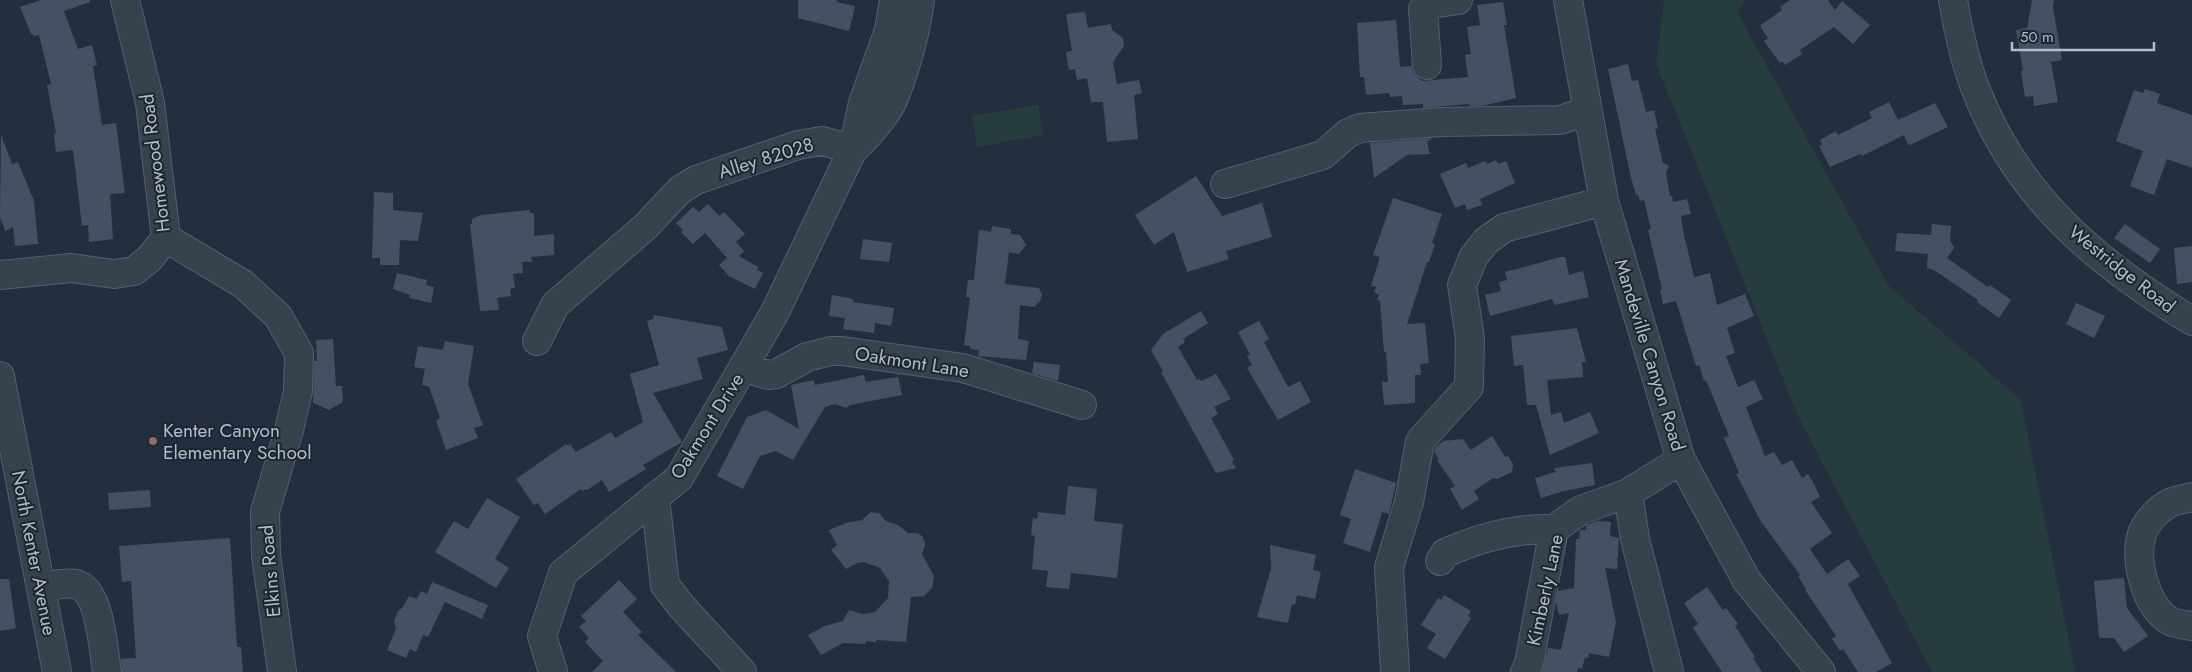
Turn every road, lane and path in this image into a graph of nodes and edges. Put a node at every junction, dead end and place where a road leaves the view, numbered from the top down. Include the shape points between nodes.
1 (125, 0) edge
2 (894, 0) edge
3 (920, 0) edge
4 (1458, 0) edge
5 (1568, 0) edge
6 (1952, 0) edge
7 (1428, 64) dead end
8 (1587, 111) junction
9 (853, 149) junction
10 (1225, 184) dead end
11 (1604, 200) junction
12 (166, 238) junction
13 (0, 275) edge
14 (2192, 321) edge
15 (538, 341) dead end
16 (743, 367) junction
17 (0, 376) edge
18 (1082, 405) dead end
19 (1681, 460) junction
20 (1628, 493) junction
21 (2192, 497) edge
22 (655, 498) junction
23 (1554, 529) junction
24 (1440, 561) dead end
25 (41, 587) junction
26 (2192, 626) edge
27 (57, 672) edge
28 (107, 672) edge
29 (282, 672) edge
30 (553, 672) edge
31 (742, 672) edge
32 (1395, 672) edge
33 (1525, 672) edge
34 (1668, 672) edge
35 (1821, 672) edge

1 - 12 street, Homewood Road via 150,103
2 - 9 street, Oakmont Drive via 889,30 863,103
3 - 9 street, Oakmont Drive via 894,100 862,143
4 - 7 street via 1431,4 1423,9
5 - 8 street, Mandeville Canyon Road
6 - 14 street, Westridge Road via 1974,85 1998,139 2024,181 2054,216 2093,251 2133,283
8 - 10 street via 1560,120 1441,122 1360,128 1348,133 1324,155
8 - 11 street, Mandeville Canyon Road
9 - 15 street, Alley 82028 via 822,141 696,180 680,190 645,227 555,305
9 - 16 street, Oakmont Drive via 775,312
11 - 19 street, Mandeville Canyon Road
11 - 32 street via 1504,228 1474,256 1462,285 1470,339 1469,387 1420,441 1409,502 1390,568
12 - 13 street, Homewood Road via 134,271 114,274 71,268
12 - 29 street, Elkins Road via 243,284 278,316 299,353 298,391 290,430 264,512 266,555
16 - 18 street, Oakmont Lane via 768,375 776,374 807,357 842,351 963,368
16 - 22 street, Oakmont Drive via 678,478
17 - 25 street, North Kenter Avenue
19 - 20 street, Kimberly Lane
19 - 35 street, Mandeville Canyon Road via 1747,580
20 - 23 street, Kimberly Lane via 1581,510
20 - 34 street via 1635,539
21 - 26 street via 2169,503 2153,517 2142,533 2139,551 2141,573 2149,596 2170,621
22 - 30 street, Oakmont Drive via 564,573 542,636
22 - 31 street via 665,585
23 - 24 street via 1529,528 1494,537 1445,553
23 - 33 street, Kimberly Lane
25 - 27 street, North Kenter Avenue
25 - 28 street via 75,584 88,591 95,603

